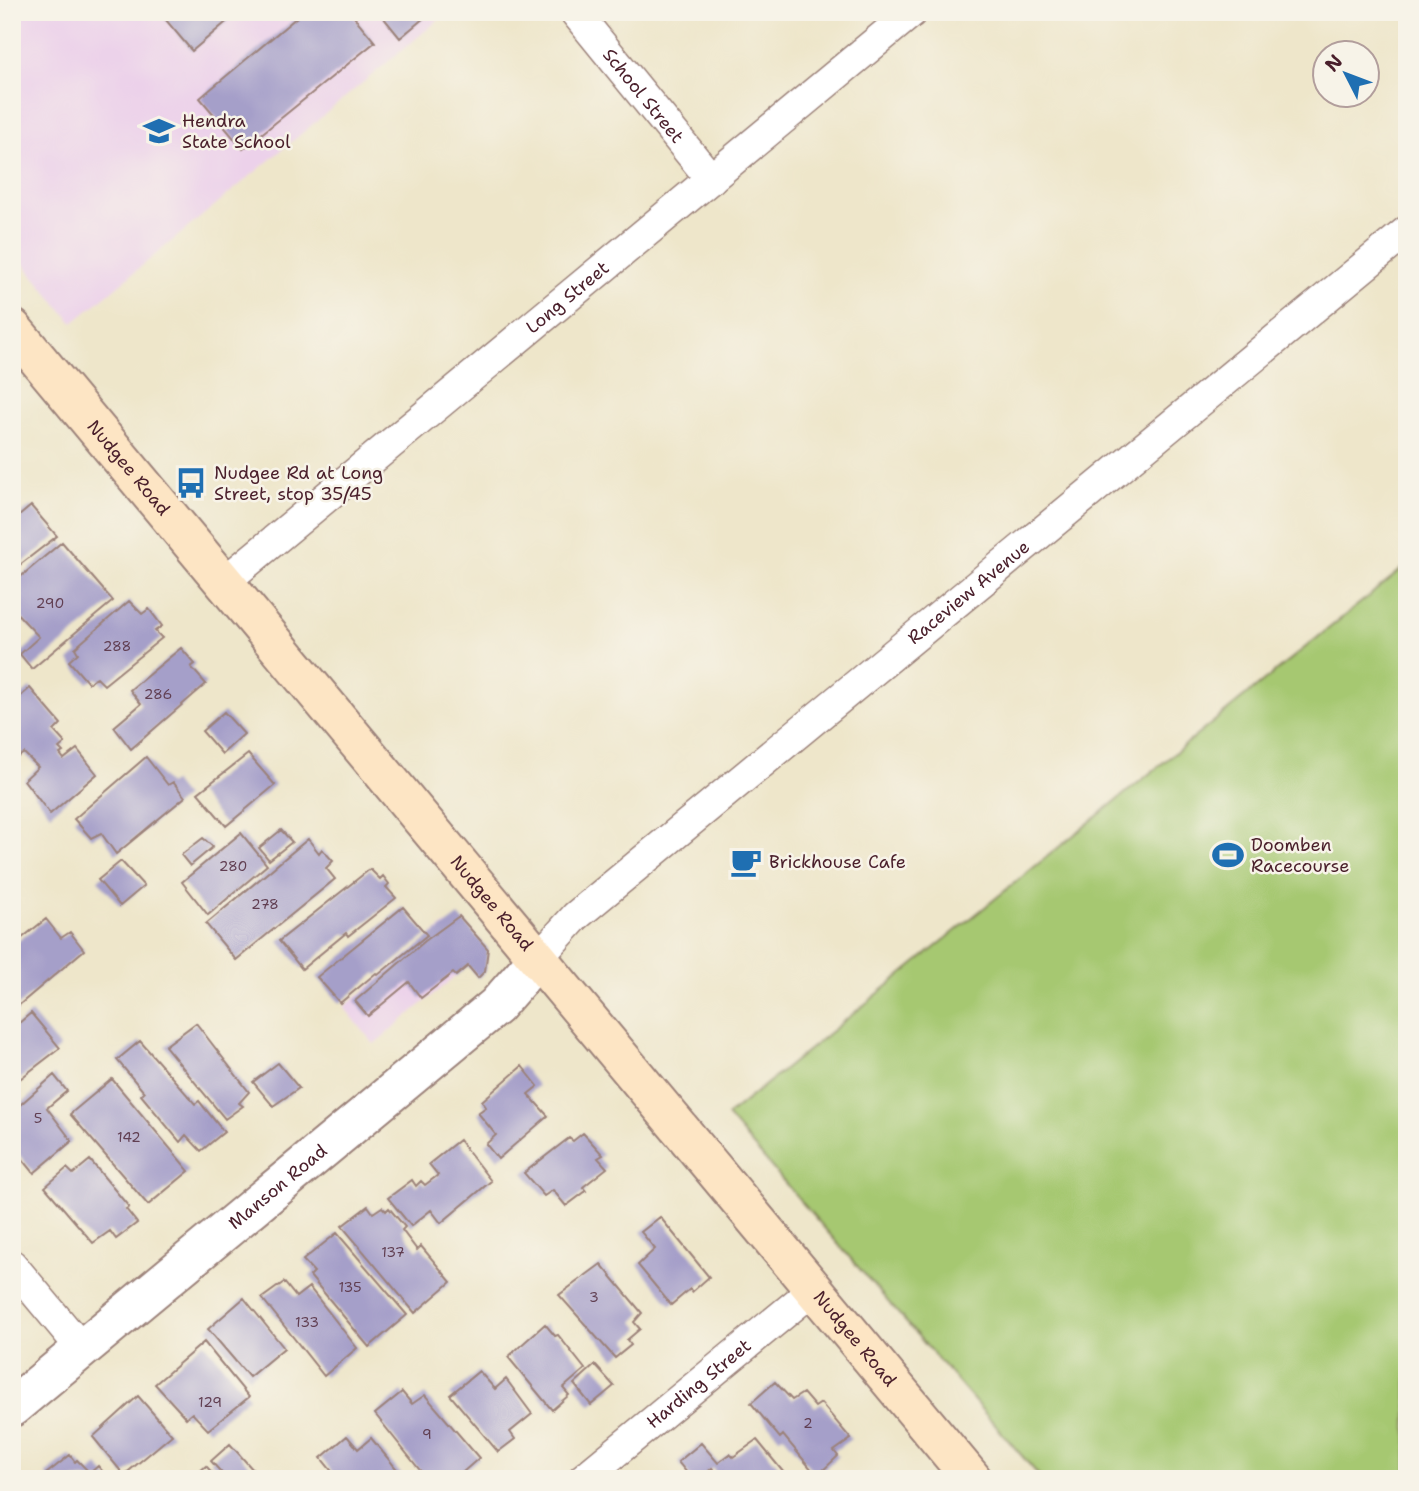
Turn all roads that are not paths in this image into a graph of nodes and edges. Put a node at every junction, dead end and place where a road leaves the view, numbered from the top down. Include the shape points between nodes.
1 (575, 12) edge
2 (912, 12) edge
3 (711, 179) junction
4 (1407, 231) edge
5 (12, 328) edge
6 (224, 582) junction
7 (537, 959) junction
8 (12, 1265) edge
9 (814, 1289) junction
10 (82, 1349) junction
11 (12, 1407) edge
12 (583, 1479) edge
13 (972, 1479) edge

1 - 3 street, School Street
2 - 3 street, Long Street
3 - 6 street, Long Street
4 - 7 street, Raceview Avenue via 576,916
5 - 6 main road, Nudgee Road
6 - 7 main road, Nudgee Road
7 - 9 main road, Nudgee Road
7 - 10 street, Manson Road via 496,1006
8 - 10 street
9 - 12 street, Harding Street
9 - 13 main road, Nudgee Road
10 - 11 street, Manson Road

